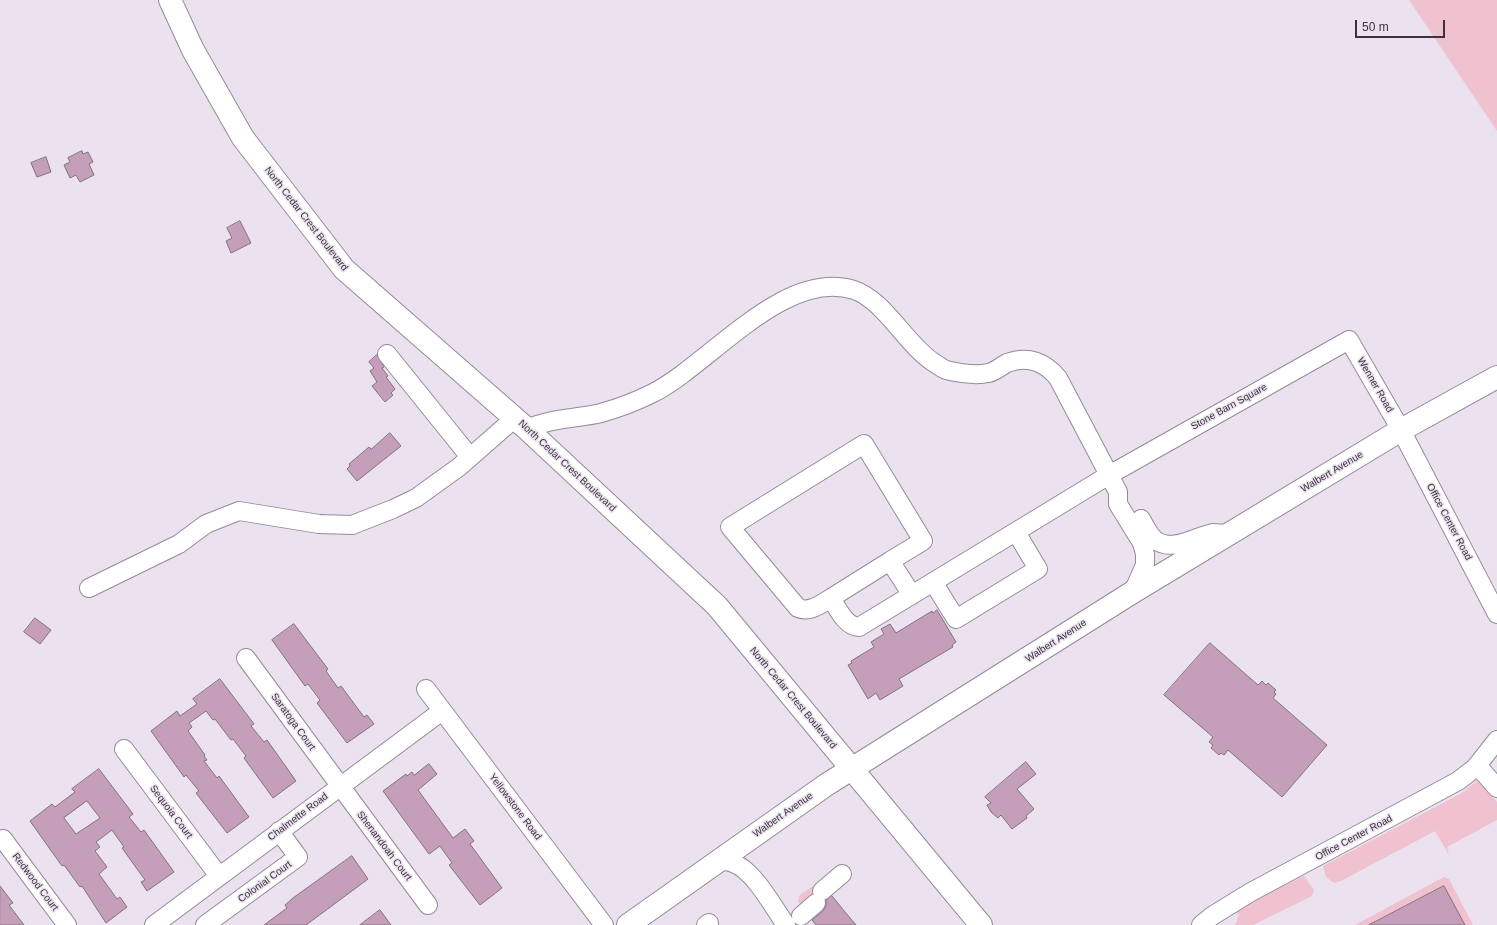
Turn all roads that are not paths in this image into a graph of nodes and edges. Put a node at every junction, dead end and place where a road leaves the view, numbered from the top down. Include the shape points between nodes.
1 (170, 0) edge
2 (1349, 340) joint
3 (387, 354) dead end
4 (1497, 377) edge
5 (521, 424) junction
6 (1401, 430) junction
7 (470, 457) junction
8 (1110, 475) junction
9 (1118, 492) junction
10 (1016, 532) junction
11 (1228, 535) junction
12 (890, 561) junction
13 (933, 582) junction
14 (89, 588) dead end
15 (1133, 592) junction
16 (912, 595) junction
17 (831, 598) junction
18 (1497, 614) edge
19 (246, 658) dead end
20 (426, 688) dead end
21 (442, 711) junction
22 (1497, 740) edge
23 (124, 749) dead end
24 (1477, 765) junction
25 (851, 770) junction
26 (339, 786) junction
27 (1497, 788) edge
28 (279, 831) junction
29 (3, 839) dead end
30 (747, 840) junction
31 (715, 863) junction
32 (747, 871) junction
33 (219, 876) junction
34 (844, 877) dead end
35 (428, 905) dead end
36 (795, 917) edge
37 (1211, 922) edge
38 (157, 924) edge
39 (67, 925) edge
40 (205, 925) edge
41 (604, 925) edge
42 (628, 925) edge
43 (981, 925) edge

1 - 5 main road, North Cedar Crest Boulevard via 193,50 243,138 344,269
2 - 6 street, Wenner Road
2 - 8 street, Stone Barn Square
3 - 7 street
4 - 6 main road, Walbert Avenue
5 - 7 street
5 - 8 street via 602,413 653,392 673,381 763,312 808,290 840,287 868,296 917,348 943,369 989,373 1008,363 1032,360 1049,367 1058,378
5 - 25 main road, North Cedar Crest Boulevard via 717,606
6 - 11 main road, Walbert Avenue
6 - 18 street, Office Center Road
7 - 14 street via 416,498 352,525 319,524 239,511 206,524 179,544
8 - 9 street
8 - 10 street, Stone Barn Square
9 - 11 street via 1129,498 1149,534 1159,542 1183,543 1213,533
9 - 15 street via 1118,504 1142,543 1145,554 1145,565
10 - 13 street, Stone Barn Square
10 - 13 street via 1038,569 956,619
11 - 15 main road, Walbert Avenue
12 - 16 street
12 - 17 street
12 - 17 street via 923,540 864,444 730,527 798,608 811,609
13 - 16 street, Stone Barn Square
15 - 25 main road, Walbert Avenue
16 - 17 street, Stone Barn Square via 859,627 846,620
19 - 26 street, Saratoga Court
20 - 21 street, Yellowstone Road
21 - 26 street, Chalmette Road
21 - 41 street, Yellowstone Road
22 - 24 street, Office Center Road
23 - 33 street, Sequoia Court
24 - 27 street
24 - 37 street, Office Center Road via 1440,792 1251,892
25 - 30 main road, Walbert Avenue
25 - 43 main road, North Cedar Crest Boulevard
26 - 28 street, Chalmette Road
26 - 35 street, Shenandoah Court
28 - 33 street, Chalmette Road
28 - 40 street, Colonial Court via 298,857
29 - 39 street, Redwood Court
30 - 31 main road, Walbert Avenue
30 - 32 street
31 - 32 street via 732,862
31 - 42 main road, Walbert Avenue
32 - 36 street
33 - 38 street, Chalmette Road
34 - 36 street

